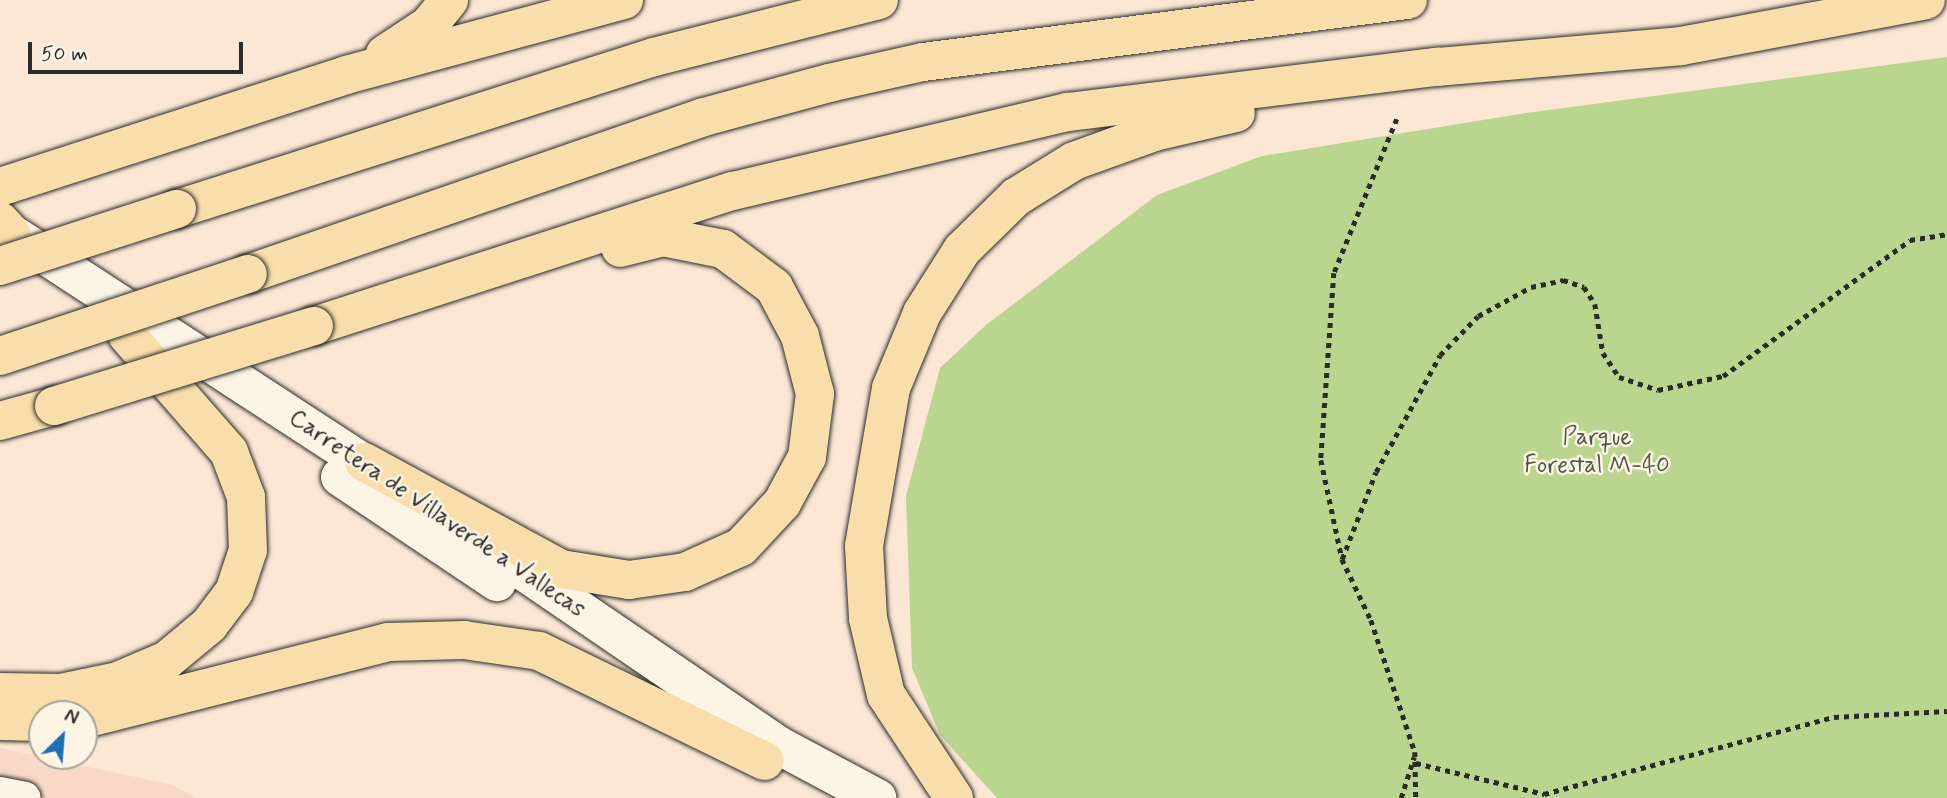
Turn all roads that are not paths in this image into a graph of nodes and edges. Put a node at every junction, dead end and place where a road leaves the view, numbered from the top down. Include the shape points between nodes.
1 (449, 0) edge
2 (624, 0) edge
3 (879, 0) edge
4 (1408, 0) edge
5 (1926, 0) edge
6 (1437, 67) junction
7 (346, 75) junction
8 (0, 187) edge
9 (2, 240) edge
10 (423, 291) junction
11 (127, 335) junction
12 (0, 356) edge
13 (0, 421) edge
14 (364, 462) junction
15 (0, 692) edge
16 (98, 715) edge
17 (0, 720) edge
18 (28, 721) edge
19 (765, 761) junction
20 (0, 793) edge
21 (25, 798) edge
22 (827, 798) edge
23 (877, 798) edge
24 (954, 798) edge

1 - 7 highway via 429,25
2 - 7 highway
3 - 9 highway, bridge via 654,57 177,209
4 - 12 highway, bridge via 923,62 829,83 704,117
5 - 6 highway via 1681,46
6 - 10 highway via 1068,112 733,191
6 - 24 highway via 1154,132 1074,161 1016,197 962,250 922,313 891,388 864,547 868,618 886,695
7 - 8 highway
9 - 11 main road, Carretera de Villaverde a Vallecas
9 - 14 main road, Carretera de Villaverde a Vallecas
10 - 13 highway, bridge
10 - 14 highway via 508,278 663,237 723,249 774,287 800,336 815,394 807,457 782,503 741,547 685,572 629,580 562,569
11 - 15 highway via 229,452 246,497 248,550 233,592 209,625 167,660 118,681 60,693
11 - 19 main road, Carretera de Villaverde a Vallecas
14 - 23 main road, Carretera de Villaverde a Vallecas via 776,744
16 - 19 highway via 388,642 464,640 539,651
17 - 18 highway
19 - 22 main road, Carretera de Villaverde a Vallecas
20 - 21 street

